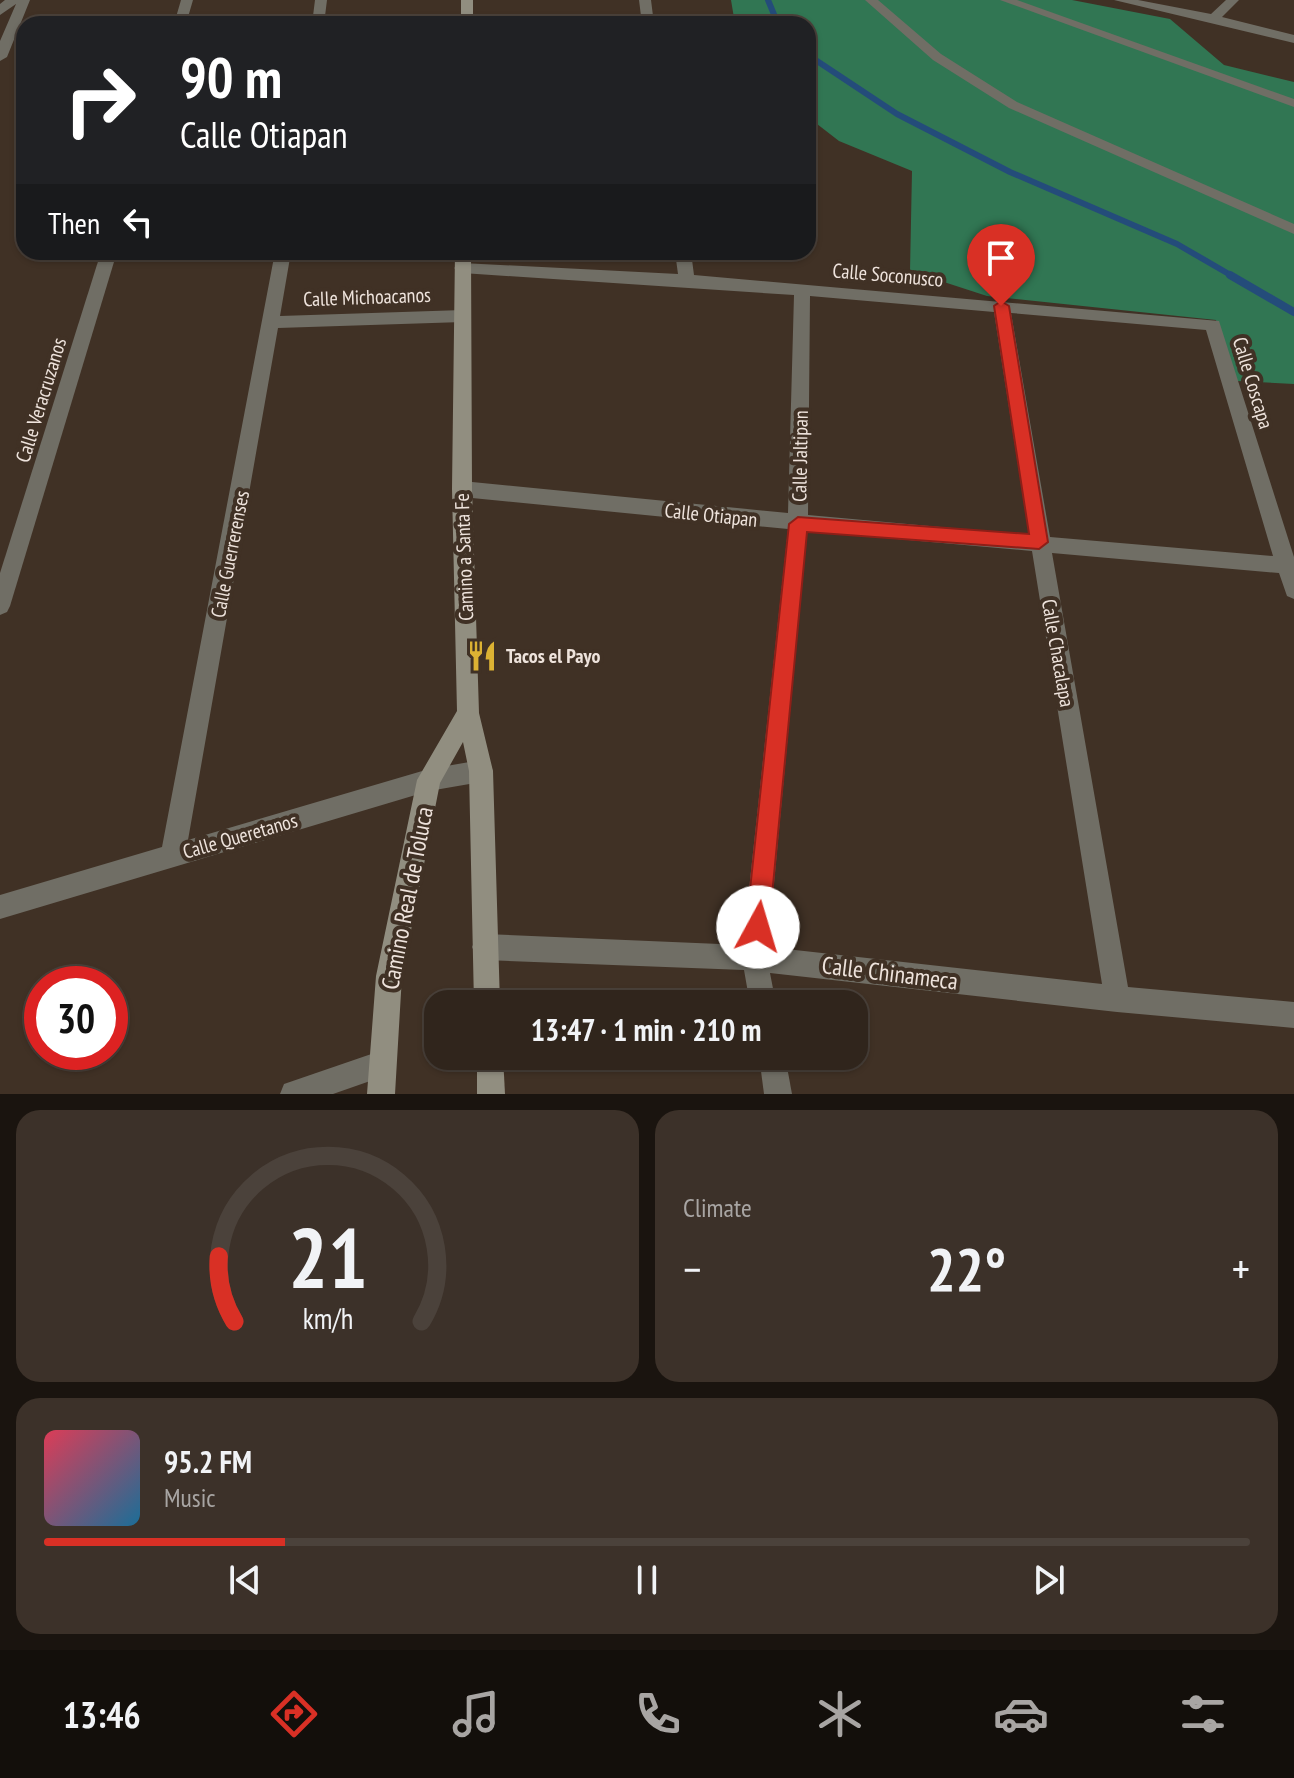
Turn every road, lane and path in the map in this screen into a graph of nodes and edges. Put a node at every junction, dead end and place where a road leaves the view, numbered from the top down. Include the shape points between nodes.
1 (13, 0) edge
2 (871, 0) edge
3 (1006, 0) edge
4 (1120, 0) edge
5 (1233, 0) edge
6 (0, 11) edge
7 (1214, 18) junction
8 (16, 19) edge
9 (1294, 39) edge
10 (0, 57) edge
11 (1294, 103) edge
12 (1294, 229) edge
13 (107, 260) edge
14 (282, 260) edge
15 (462, 260) edge
16 (684, 260) edge
17 (687, 280) junction
18 (802, 290) junction
19 (1001, 306) junction
20 (463, 316) junction
21 (273, 322) junction
22 (1213, 325) joint
23 (462, 489) junction
24 (798, 524) junction
25 (1039, 542) junction
26 (1290, 566) edge
27 (1294, 590) edge
28 (0, 606) edge
29 (468, 713) junction
30 (481, 771) junction
31 (429, 780) junction
32 (173, 855) junction
33 (0, 907) edge
34 (485, 947) junction
35 (754, 958) junction
36 (487, 990) edge
37 (760, 990) edge
38 (1117, 999) junction
39 (1294, 1015) edge
40 (383, 1063) junction
41 (490, 1070) edge
42 (774, 1070) edge
43 (294, 1094) edge
44 (381, 1094) edge
45 (491, 1094) edge
46 (778, 1094) edge

1 - 6 street
2 - 12 lane via 937,57 1013,105
3 - 11 lane
4 - 7 lane
5 - 7 lane
7 - 9 lane
8 - 10 street
13 - 28 street, Calle Veracruzanos
14 - 21 street, Calle Guerrerenses
15 - 17 street, Calle Soconusco
15 - 20 main road, Camino a Santa Fe
16 - 17 street
17 - 18 street, Calle Soconusco
18 - 19 street, Calle Soconusco
18 - 24 street, Calle Jaltipan
19 - 22 street, Calle Soconusco
19 - 25 street, Calle Chacalapa
20 - 21 street, Calle Michoacanos
20 - 23 main road, Camino a Santa Fe
21 - 32 street, Calle Guerrerenses
22 - 26 street, Calle Coscapa
23 - 24 street, Calle Otiapan
23 - 29 main road, Camino a Santa Fe
24 - 25 street, Calle Otiapan
24 - 35 street, Calle Jaltipan
25 - 26 street, Calle Otiapan
25 - 38 street, Calle Chacalapa
26 - 27 street, Calle Coscapa
29 - 30 main road, Camino a Santa Fe
29 - 31 main road, Camino Real de Toluca
30 - 31 street, Calle Queretanos
30 - 34 main road, Camino a Santa Fe
31 - 32 street, Calle Queretanos
31 - 40 main road, Camino Real de Toluca via 394,946
32 - 33 street, Calle Queretanos
34 - 35 street, Calle Chinameca
34 - 36 main road, Camino a Santa Fe
35 - 37 street, Calle Jaltipan
35 - 38 street, Calle Chinameca
38 - 39 street, Calle Chinameca
40 - 43 street
40 - 44 main road, Camino Real de Toluca
41 - 45 main road
42 - 46 street

